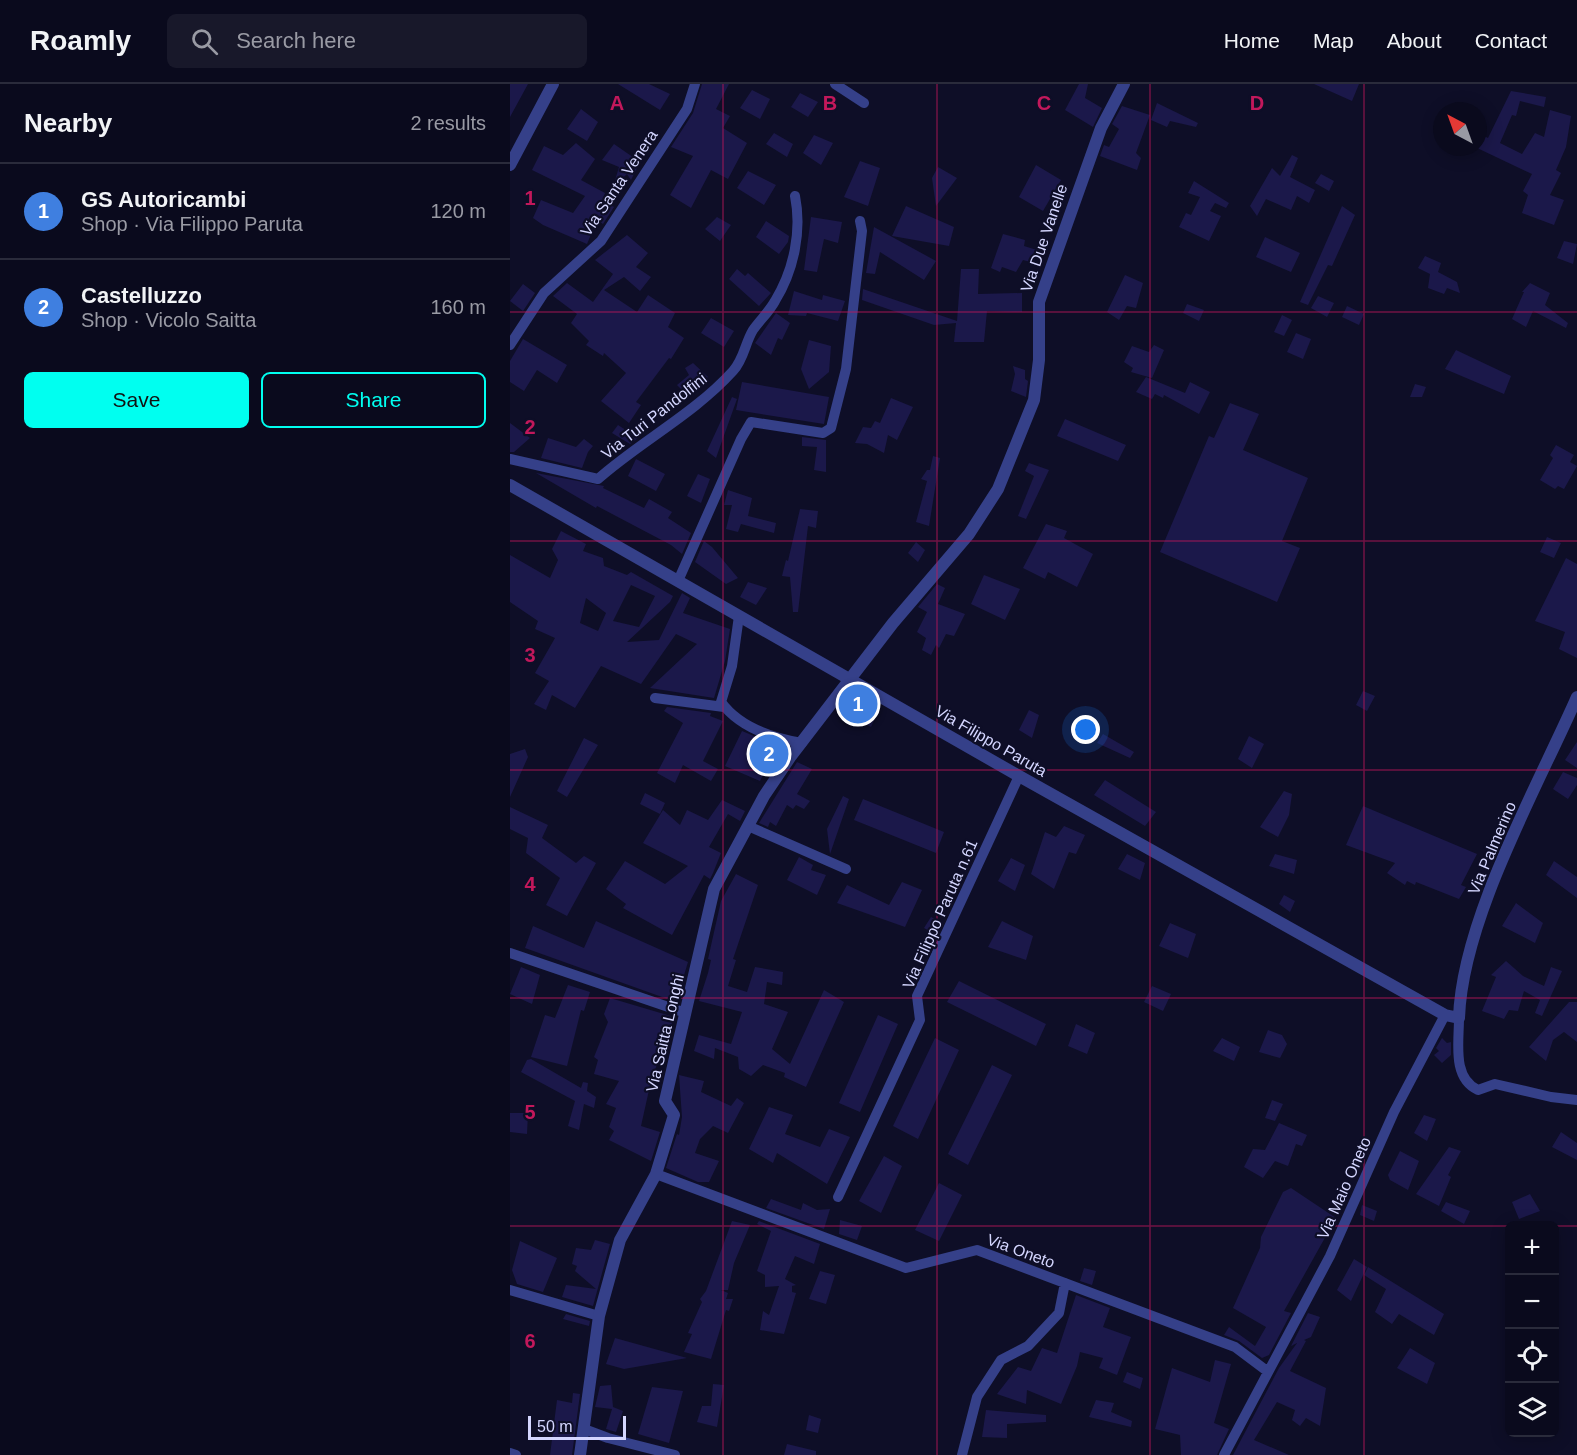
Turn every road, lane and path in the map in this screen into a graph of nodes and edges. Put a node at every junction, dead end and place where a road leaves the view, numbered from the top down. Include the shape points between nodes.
1 (554, 84) edge
2 (695, 84) edge
3 (835, 84) edge
4 (1124, 84) edge
5 (864, 103) dead end
6 (510, 165) edge
7 (795, 196) dead end
8 (860, 221) dead end
9 (510, 345) edge
10 (510, 459) edge
11 (510, 485) edge
12 (678, 581) junction
13 (739, 615) junction
14 (851, 679) junction
15 (1577, 697) edge
16 (656, 698) dead end
17 (724, 707) junction
18 (802, 743) junction
19 (1019, 776) junction
20 (748, 826) junction
21 (846, 869) dead end
22 (510, 953) edge
23 (686, 1013) junction
24 (1444, 1016) junction
25 (1459, 1018) junction
26 (1577, 1100) edge
27 (656, 1174) junction
28 (838, 1197) dead end
29 (1065, 1283) junction
30 (510, 1290) edge
31 (599, 1316) junction
32 (1267, 1371) junction
33 (585, 1429) junction
34 (510, 1453) edge
35 (516, 1455) edge
36 (580, 1455) edge
37 (675, 1455) edge
38 (962, 1455) edge
39 (1224, 1455) edge

1 - 6 street
2 - 9 street, Via Santa Venera via 687,109 601,241 544,294
3 - 5 street
4 - 14 street, Via Due Vanelle via 1101,128 1039,302 1034,400 998,489 969,534
7 - 10 street, Via Turi Pandolfini via 799,219 792,263 776,301 751,333 734,370 697,405 598,479
8 - 12 street via 846,369 831,428 823,433 751,422
11 - 12 street, Via Filippo Paruta
12 - 13 street, Via Filippo Paruta
13 - 14 street, Via Filippo Paruta
13 - 17 street via 732,666 721,702
14 - 18 street, Via Saitta Longhi
14 - 19 street, Via Filippo Paruta
15 - 25 street, Via Palmerino via 1491,889 1466,969
16 - 17 street
17 - 18 street via 731,717 777,739
18 - 20 street, Via Saitta Longhi
19 - 24 street, Via Filippo Paruta
19 - 28 street, Via Filippo Paruta n.61 via 917,996 920,1020
20 - 21 street
20 - 23 street, Via Saitta Longhi via 714,889
22 - 23 street
23 - 27 street, Via Saitta Longhi via 665,1101 674,1115
24 - 25 street, Via Filippo Paruta
24 - 32 street, Via Maio Oneto via 1394,1112 1330,1256
25 - 26 street via 1460,1071 1467,1084 1478,1090 1495,1084
27 - 29 street, Via Oneto via 906,1268 977,1250
27 - 31 street, Via Saitta Longhi via 620,1240
29 - 32 street, Via Oneto via 1235,1347
29 - 38 street via 1059,1313 1028,1346 1001,1360 977,1397
30 - 31 street
31 - 33 street, Via Saitta Longhi
32 - 39 street, Via Maio Oneto
33 - 36 street, Via Saitta Longhi
33 - 37 street
34 - 35 street

